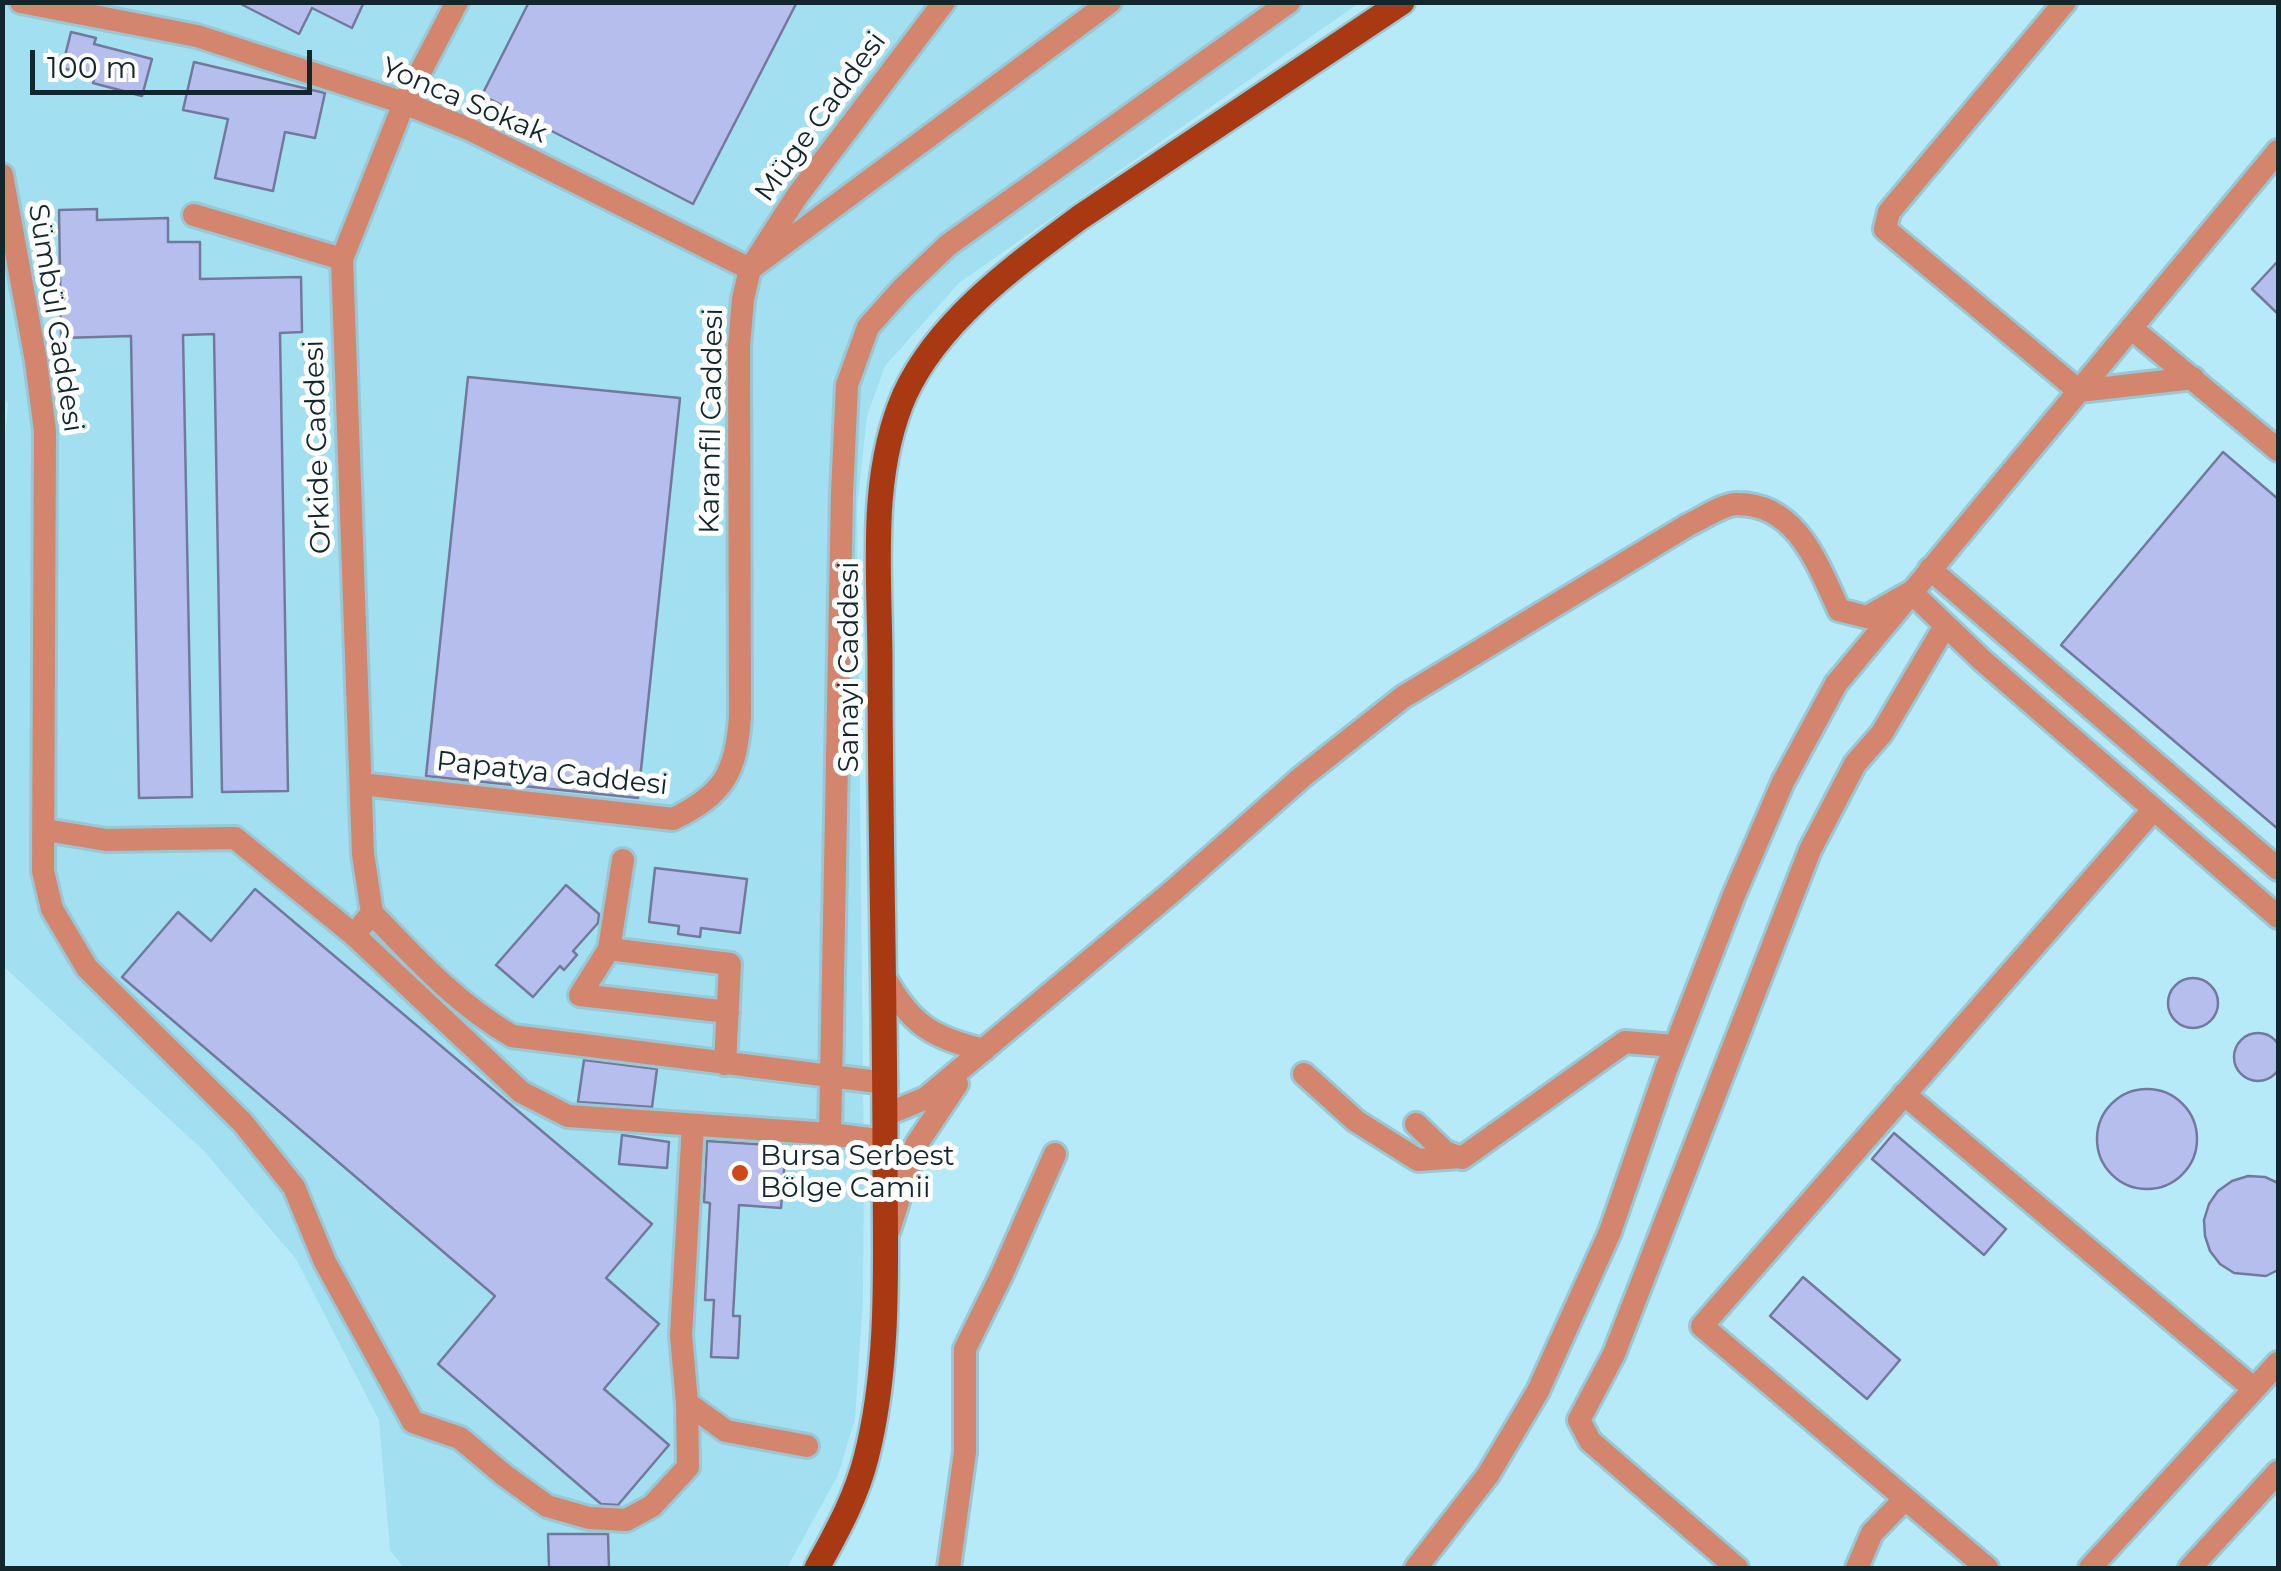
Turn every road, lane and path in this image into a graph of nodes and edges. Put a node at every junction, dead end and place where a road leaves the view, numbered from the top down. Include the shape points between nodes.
1 (22, 2) edge
2 (457, 2) edge
3 (944, 2) edge
4 (1110, 2) edge
5 (1289, 2) edge
6 (1402, 2) edge
7 (2065, 2) edge
8 (404, 104) junction
9 (2278, 151) edge
10 (2, 175) edge
11 (194, 215) dead end
12 (342, 259) junction
13 (750, 269) junction
14 (2131, 328) junction
15 (2193, 378) junction
16 (2079, 391) junction
17 (2278, 450) edge
18 (1930, 570) junction
19 (1911, 592) junction
20 (1946, 626) junction
21 (726, 781) joint
22 (360, 784) junction
23 (2154, 809) junction
24 (46, 830) junction
25 (622, 860) dead end
26 (2278, 869) edge
27 (372, 913) junction
28 (2278, 917) edge
29 (354, 935) junction
30 (609, 950) junction
31 (884, 976) junction
32 (728, 1012) junction
33 (1675, 1046) junction
34 (984, 1050) junction
35 (725, 1064) junction
36 (1304, 1074) dead end
37 (833, 1077) junction
38 (886, 1083) junction
39 (1904, 1094) junction
40 (1416, 1124) dead end
41 (693, 1126) junction
42 (885, 1128) junction
43 (830, 1134) junction
44 (1055, 1154) dead end
45 (1459, 1156) junction
46 (885, 1246) junction
47 (2278, 1363) edge
48 (2254, 1390) junction
49 (687, 1403) junction
50 (807, 1446) dead end
51 (2278, 1472) edge
52 (1905, 1499) junction
53 (817, 1568) edge
54 (949, 1568) edge
55 (1416, 1568) edge
56 (1736, 1568) edge
57 (1856, 1568) edge
58 (1987, 1568) edge
59 (2090, 1568) edge
60 (2190, 1568) edge

1 - 8 street, Yonca Sokak via 196,36
2 - 8 street, Orkide Caddesi
3 - 13 street, Müge Caddesi
4 - 13 street
5 - 37 street via 948,245 868,327 847,385 843,458
6 - 31 main road, Sanayi Caddesi via 1035,251 954,325 906,392 888,443 881,500
7 - 16 street via 1888,212 1885,229
8 - 12 street, Orkide Caddesi
8 - 13 street, Yonca Sokak
9 - 14 street
10 - 24 street, Sümbül Caddesi via 45,431
11 - 12 street
12 - 22 street, Orkide Caddesi
13 - 21 street, Karanfil Caddesi via 739,346 740,717
14 - 15 street
14 - 16 street
15 - 16 street
15 - 17 street
16 - 18 street
18 - 19 street
18 - 26 street
19 - 20 street
19 - 33 street via 1836,684 1783,782
19 - 34 street via 1867,616 1839,610 1809,546 1779,514 1736,503 1688,525 1403,697
20 - 23 street
20 - 56 street via 1882,733 1855,764 1810,850 1614,1354 1579,1420 1590,1441
21 - 22 street, Papatya Caddesi via 702,805 673,820
22 - 27 street, Orkide Caddesi
23 - 28 street
23 - 39 street
24 - 29 street via 106,840 235,838
24 - 49 street, Sümbül Caddesi via 44,871 52,908 88,968 243,1123 294,1187 324,1262 413,1422 460,1438 546,1506 626,1520 652,1506 688,1467
25 - 30 street
27 - 29 street
27 - 35 street via 434,978 512,1036
29 - 41 street via 540,1105 568,1116
30 - 32 street via 730,964
30 - 32 street via 580,995
31 - 34 street via 902,1009 921,1026 948,1042
31 - 38 main road, Sanayi Caddesi
32 - 35 street
33 - 45 street via 1625,1042
33 - 55 street via 1610,1232 1538,1391 1488,1474
34 - 42 street
34 - 46 street via 916,1145
35 - 37 street
36 - 45 street via 1356,1121 1418,1160
37 - 38 street
37 - 43 street
38 - 42 main road, Sanayi Caddesi
39 - 48 street
39 - 52 street via 1702,1326
40 - 45 street
41 - 43 street
41 - 49 street via 681,1335
42 - 43 street
42 - 46 main road, Sanayi Caddesi
44 - 54 street via 964,1349 965,1452
46 - 53 main road, Sanayi Caddesi via 873,1426 850,1506
47 - 48 street
48 - 59 street
49 - 50 street via 726,1431
51 - 60 street
52 - 57 street via 1872,1533
52 - 58 street

